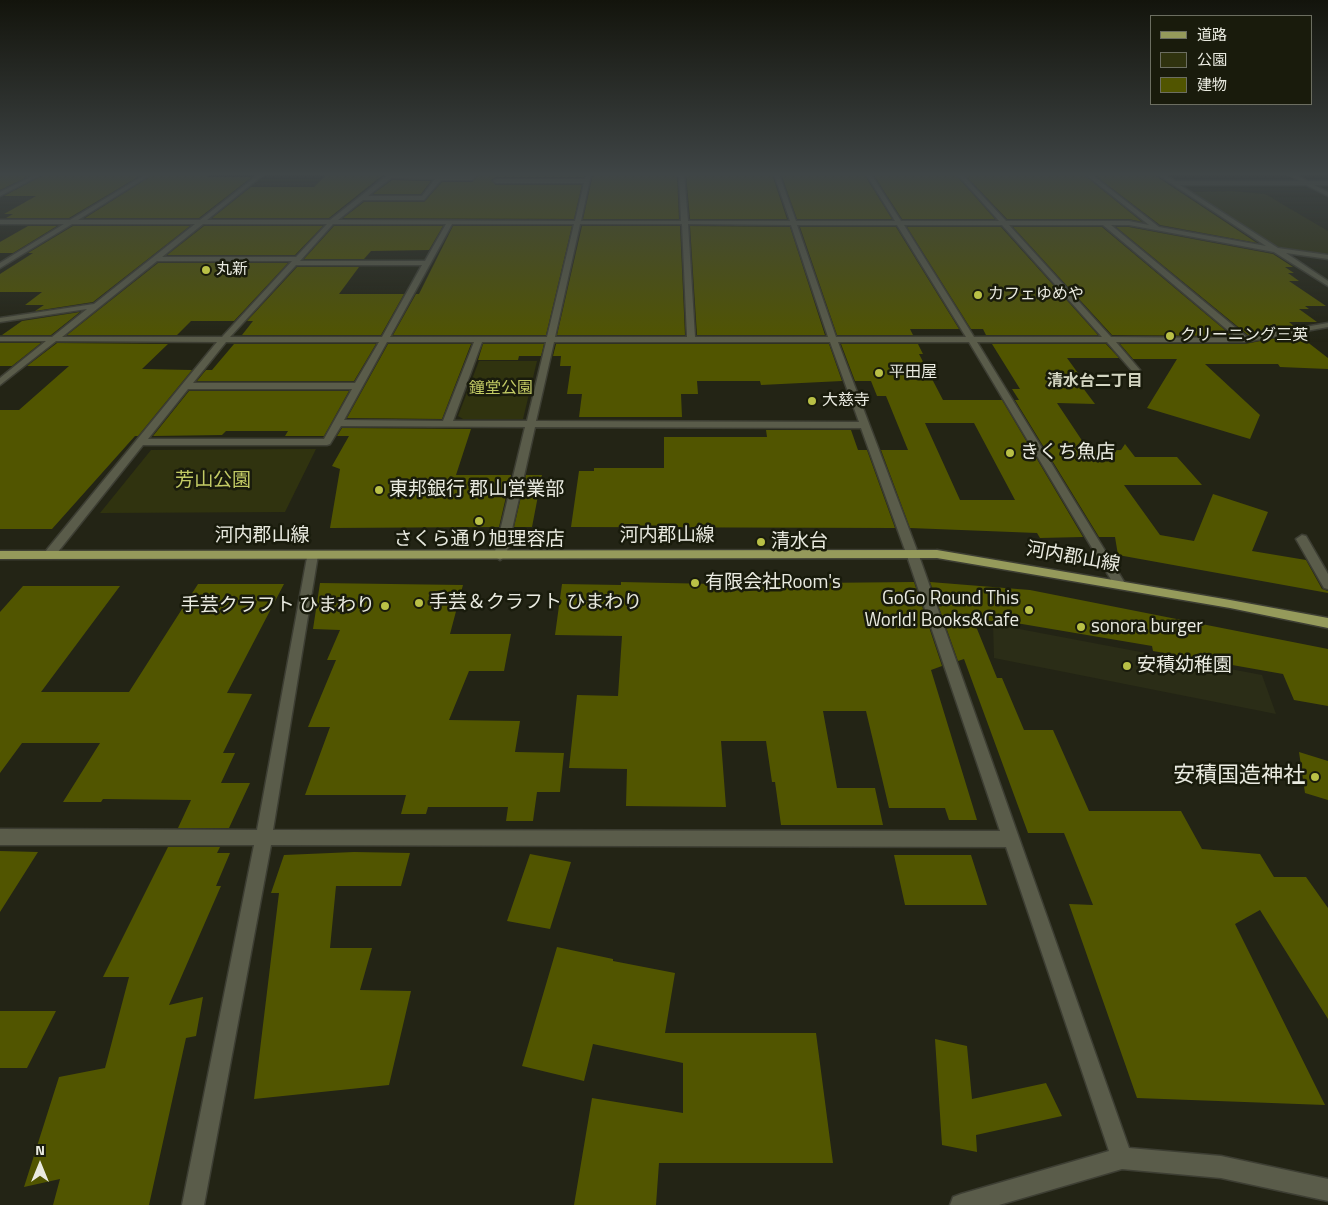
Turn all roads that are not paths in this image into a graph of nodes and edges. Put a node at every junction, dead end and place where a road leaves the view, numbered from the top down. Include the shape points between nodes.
1 (58, 230) edge
2 (192, 230) edge
3 (324, 230) edge
4 (445, 230) edge
5 (575, 230) edge
6 (685, 230) edge
7 (796, 230) edge
8 (904, 230) edge
9 (1010, 230) edge
10 (1114, 230) edge
11 (1170, 230) edge
12 (1246, 230) edge
13 (1276, 250) junction
14 (1328, 257) edge
15 (155, 259) junction
16 (294, 261) junction
17 (427, 263) junction
18 (0, 266) edge
19 (1328, 284) edge
20 (96, 306) junction
21 (0, 320) edge
22 (1328, 325) edge
23 (0, 339) edge
24 (54, 339) junction
25 (691, 339) junction
26 (832, 339) junction
27 (223, 340) junction
28 (550, 340) junction
29 (972, 340) junction
30 (1109, 340) junction
31 (1245, 340) junction
32 (383, 341) junction
33 (478, 341) junction
34 (1136, 370) dead end
35 (0, 382) edge
36 (184, 386) junction
37 (358, 386) junction
38 (337, 423) junction
39 (448, 423) junction
40 (531, 424) junction
41 (865, 426) junction
42 (139, 442) junction
43 (1302, 539) dead end
44 (912, 553) junction
45 (0, 555) edge
46 (50, 555) junction
47 (312, 555) junction
48 (500, 556) junction
49 (1120, 585) junction
50 (1328, 585) edge
51 (1328, 623) edge
52 (264, 836) junction
53 (0, 837) edge
54 (1011, 839) junction
55 (1122, 1158) junction
56 (1328, 1190) edge
57 (193, 1205) edge
58 (961, 1205) edge

1 - 18 street
2 - 15 street
3 - 16 street
4 - 17 street
5 - 28 street
6 - 25 street
7 - 26 street
8 - 29 street
9 - 30 street
10 - 31 street
11 - 13 street
12 - 13 street
13 - 14 street
13 - 19 street
15 - 16 street
15 - 20 street
16 - 17 street
16 - 27 street
17 - 32 street
20 - 21 street
20 - 24 street
22 - 31 street
23 - 24 street
24 - 27 street
24 - 35 street
25 - 26 street
25 - 28 street
26 - 29 street
26 - 41 street
27 - 32 street
27 - 36 street
28 - 33 street
28 - 40 street
29 - 30 street
29 - 49 street
30 - 31 street
30 - 34 street
32 - 33 street
32 - 37 street
33 - 39 street
36 - 37 street
36 - 42 street
37 - 38 street
38 - 39 street
38 - 42 street via 327,442
39 - 40 street
40 - 41 street
40 - 48 street
41 - 44 street
42 - 46 street
43 - 50 street
44 - 48 main road, 河内郡山線
44 - 49 main road, 河内郡山線 via 937,554
44 - 54 street
45 - 46 main road, 河内郡山線
46 - 47 main road, 河内郡山線
47 - 48 main road, 河内郡山線
47 - 52 street
49 - 51 main road, 河内郡山線
52 - 53 street
52 - 54 street
52 - 57 street
54 - 55 street
55 - 56 street via 1221,1167
55 - 58 street

